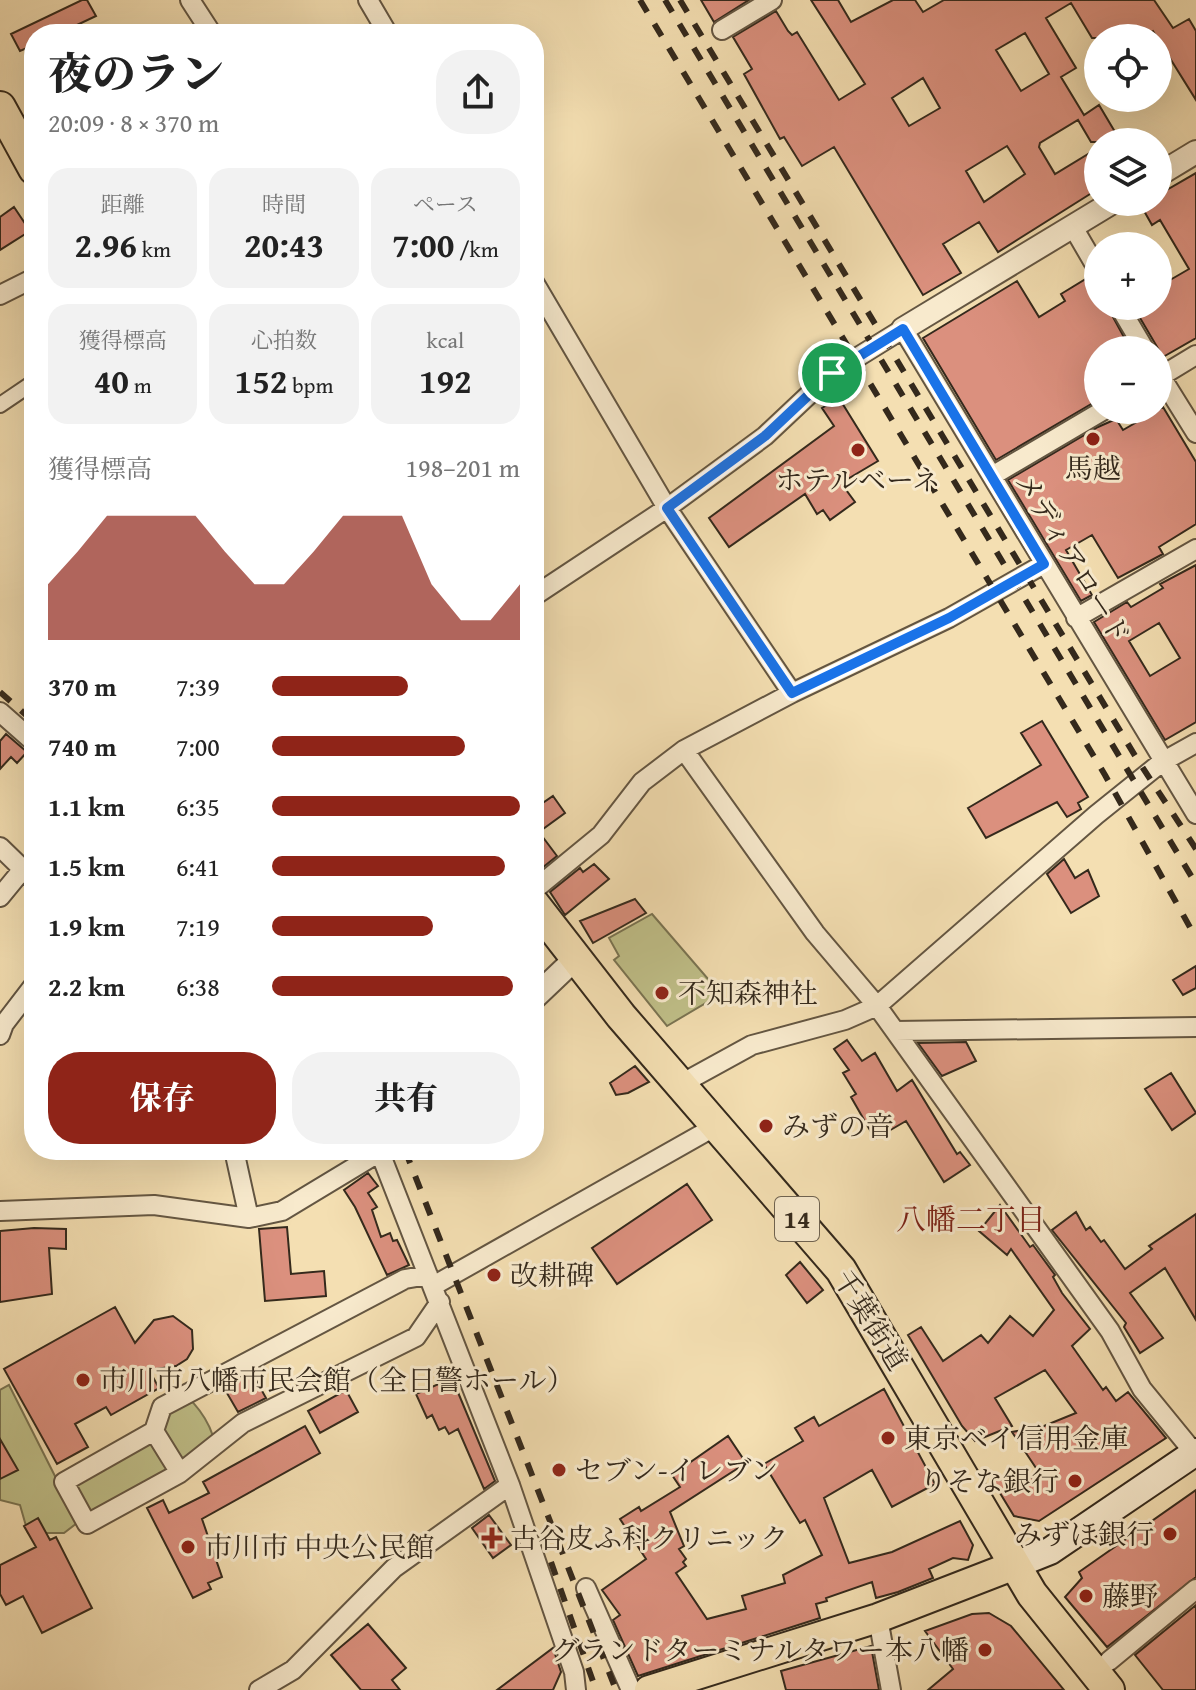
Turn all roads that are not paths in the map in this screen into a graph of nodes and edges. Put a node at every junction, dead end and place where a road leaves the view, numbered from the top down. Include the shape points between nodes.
1 (190, 0) edge
2 (368, 0) edge
3 (772, 0) edge
4 (206, 24) edge
5 (382, 24) edge
6 (722, 30) dead end
7 (0, 107) edge
8 (24, 151) edge
9 (1196, 152) edge
10 (1172, 167) edge
11 (1091, 216) edge
12 (1073, 227) junction
13 (1084, 246) edge
14 (24, 283) edge
15 (0, 295) edge
16 (544, 299) edge
17 (903, 329) junction
18 (1196, 355) edge
19 (1172, 368) edge
20 (24, 389) edge
21 (1172, 395) edge
22 (0, 405) edge
23 (1084, 422) edge
24 (1196, 433) edge
25 (992, 476) junction
26 (667, 508) junction
27 (1196, 549) edge
28 (1044, 564) junction
29 (544, 589) edge
30 (1076, 618) junction
31 (792, 693) junction
32 (0, 712) edge
33 (24, 733) edge
34 (1196, 743) edge
35 (684, 750) junction
36 (1162, 762) junction
37 (1196, 814) edge
38 (0, 847) edge
39 (24, 869) edge
40 (24, 878) edge
41 (544, 882) edge
42 (0, 897) edge
43 (544, 917) edge
44 (575, 959) junction
45 (544, 988) edge
46 (24, 993) edge
47 (877, 1006) junction
48 (6, 1008) edge
49 (1196, 1027) edge
50 (895, 1031) junction
51 (0, 1035) edge
52 (681, 1084) junction
53 (716, 1126) junction
54 (236, 1160) edge
55 (365, 1160) edge
56 (383, 1160) edge
57 (0, 1211) edge
58 (249, 1218) junction
59 (433, 1288) junction
60 (154, 1431) junction
61 (1196, 1453) edge
62 (180, 1473) junction
63 (510, 1485) junction
64 (1015, 1565) junction
65 (586, 1588) dead end
66 (1196, 1589) edge
67 (878, 1618) junction
68 (1109, 1676) edge
69 (259, 1690) edge
70 (576, 1690) edge
71 (631, 1690) edge
72 (649, 1690) edge
73 (891, 1690) edge

1 - 4 street
2 - 5 street
3 - 6 street
7 - 8 highway
9 - 10 street
11 - 12 street
12 - 13 street
12 - 17 street
14 - 15 street
16 - 26 street
17 - 25 street, メディアロード
17 - 26 street via 832,373 765,436
18 - 19 street
20 - 22 street
21 - 24 street
23 - 25 street
25 - 28 street, メディアロード
26 - 29 street
26 - 31 street
27 - 30 street
28 - 30 street, メディアロード
28 - 31 street via 949,618
30 - 36 street, メディアロード
31 - 35 street
32 - 33 street
34 - 36 street
35 - 41 street via 642,782 601,835
35 - 47 street via 815,933
36 - 37 street, メディアロード
36 - 47 street
38 - 39 street
40 - 42 street
43 - 44 highway, 千葉街道 / 14
44 - 45 street
44 - 52 highway, 千葉街道 / 14
46 - 48 street
47 - 50 street
47 - 52 street via 752,1045
48 - 51 street
49 - 50 street
50 - 61 street via 1110,1331 1142,1389
52 - 53 highway, 千葉街道 / 14
53 - 59 street
53 - 64 highway, 千葉街道 / 14 via 841,1270
54 - 58 street
55 - 58 street via 282,1211
56 - 59 street
57 - 58 street via 154,1205
59 - 60 street via 405,1279 162,1407
59 - 62 street via 416,1337 243,1423
59 - 63 street
60 - 62 street
60 - 62 street via 64,1482 87,1524
61 - 64 main road via 1050,1551
63 - 69 street via 394,1568 293,1670
63 - 70 street
64 - 67 main road
64 - 68 highway, 千葉街道 / 14 via 1050,1618
65 - 71 street
66 - 68 street
67 - 72 main road
67 - 73 street

